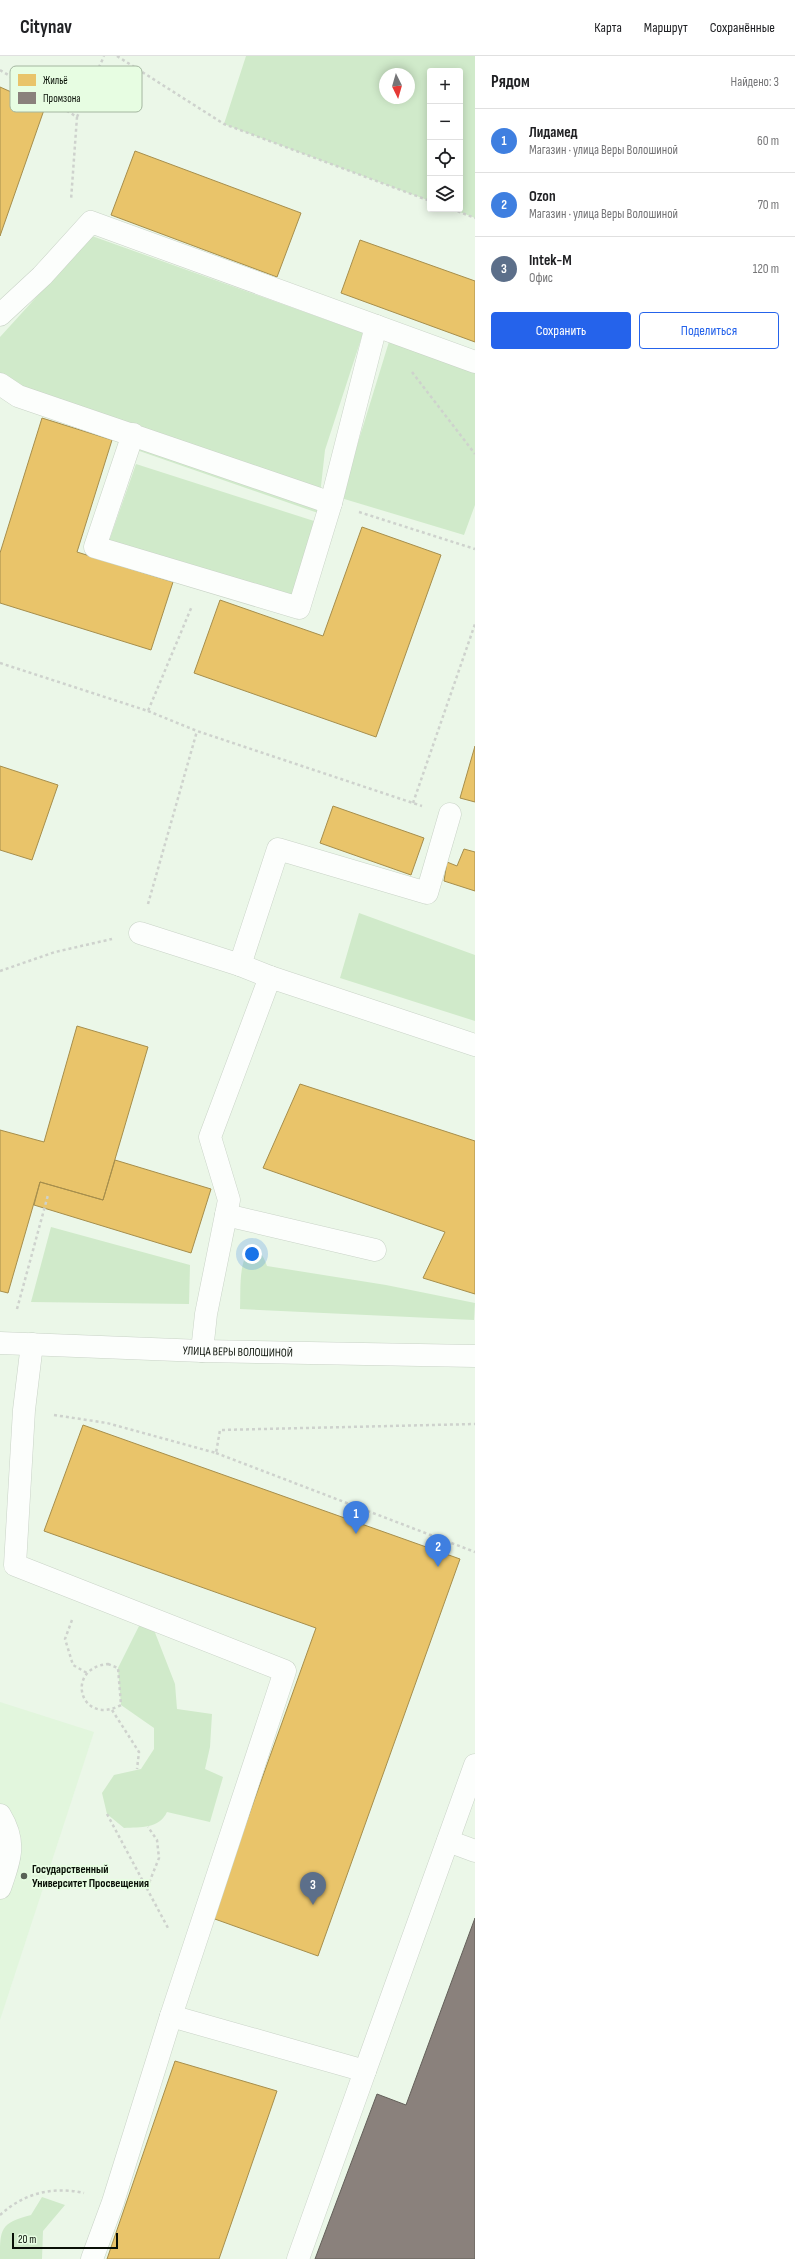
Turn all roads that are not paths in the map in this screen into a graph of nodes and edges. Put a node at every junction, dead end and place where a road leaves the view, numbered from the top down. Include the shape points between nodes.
1 (0, 315) edge
2 (376, 326) junction
3 (475, 362) edge
4 (0, 384) edge
5 (133, 434) junction
6 (331, 503) junction
7 (450, 814) road end
8 (140, 933) road end
9 (240, 965) junction
10 (270, 977) junction
11 (475, 1045) edge
12 (226, 1215) junction
13 (375, 1250) dead end
14 (0, 1344) edge
15 (32, 1344) junction
16 (202, 1351) junction
17 (475, 1356) edge
18 (475, 1765) edge
19 (0, 1815) edge
20 (448, 1841) junction
21 (475, 1851) edge
22 (0, 1888) edge
23 (172, 2016) junction
24 (365, 2070) junction
25 (92, 2259) edge
26 (298, 2259) edge

1 - 2 street via 42,276 91,222
2 - 3 street
2 - 6 street
4 - 5 street via 18,396
5 - 6 street
5 - 6 street via 94,547 299,608
7 - 9 street via 427,893 278,850
8 - 9 street
9 - 10 street
10 - 11 street
10 - 12 street via 210,1137 229,1200
12 - 13 street
12 - 16 street via 206,1314
14 - 15 street, УЛИЦА ВЕРЫ ВОЛОШИНОЙ
15 - 16 street, УЛИЦА ВЕРЫ ВОЛОШИНОЙ
15 - 23 street via 24,1410 15,1565 285,1671
16 - 17 street, УЛИЦА ВЕРЫ ВОЛОШИНОЙ
18 - 20 street
19 - 22 street via 7,1826 11,1842 10,1859
20 - 21 street
20 - 24 street
23 - 24 street
23 - 25 street via 113,2202
24 - 26 street

